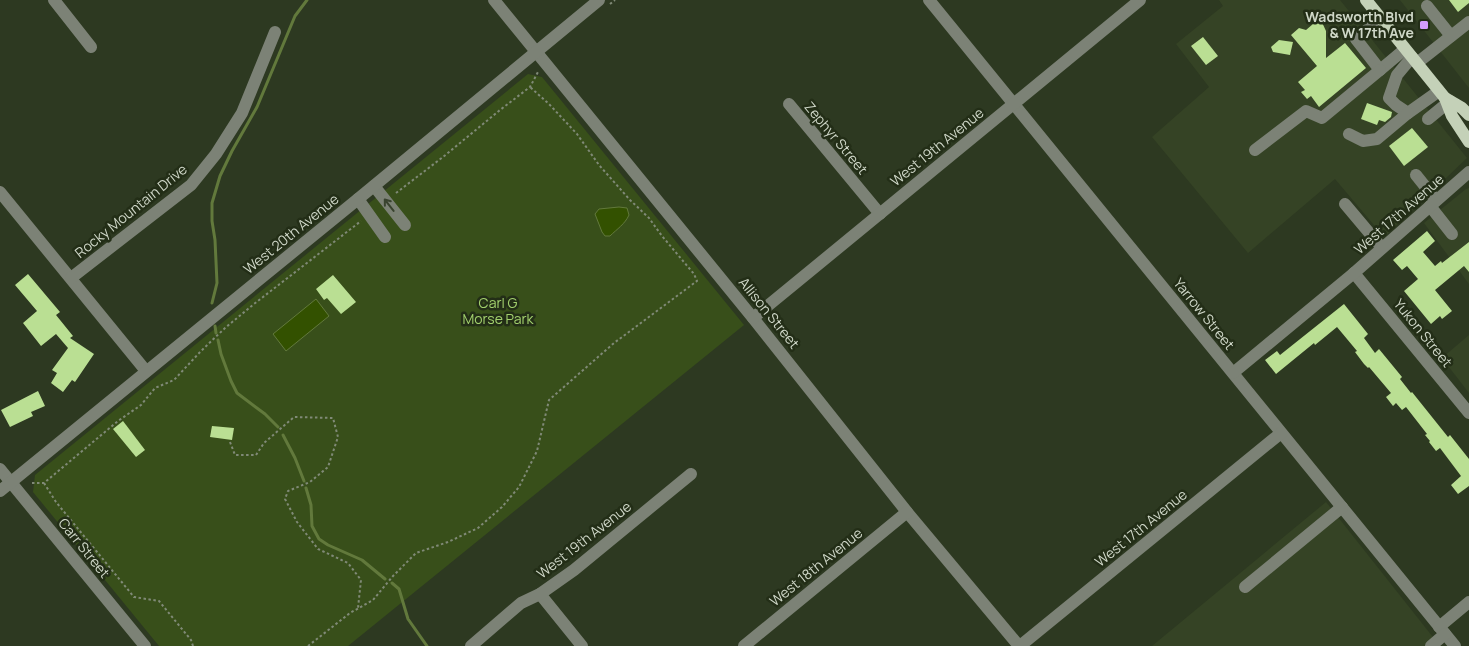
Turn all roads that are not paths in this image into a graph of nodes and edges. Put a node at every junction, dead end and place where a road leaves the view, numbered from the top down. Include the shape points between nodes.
1 (54, 0) edge
2 (494, 0) edge
3 (599, 0) edge
4 (929, 0) edge
5 (1140, 0) edge
6 (1367, 0) edge
7 (1427, 6) dead end
8 (1380, 18) junction
9 (1469, 22) edge
10 (275, 32) dead end
11 (1452, 36) junction
12 (91, 47) dead end
13 (540, 56) junction
14 (1411, 56) junction
15 (1380, 70) junction
16 (1445, 98) junction
17 (789, 104) dead end
18 (1014, 104) junction
19 (1408, 113) junction
20 (1469, 115) edge
21 (1428, 119) dead end
22 (1349, 134) dead end
23 (1469, 142) edge
24 (1255, 150) dead end
25 (1469, 172) edge
26 (1416, 175) dead end
27 (374, 186) junction
28 (0, 192) edge
29 (358, 199) junction
30 (1433, 203) junction
31 (1344, 204) dead end
32 (880, 214) junction
33 (405, 225) dead end
34 (1452, 234) dead end
35 (385, 237) dead end
36 (1382, 248) junction
37 (1354, 273) junction
38 (71, 278) junction
39 (753, 318) junction
40 (146, 372) junction
41 (1233, 373) junction
42 (1469, 413) edge
43 (1281, 434) junction
44 (0, 469) edge
45 (691, 474) dead end
46 (11, 482) junction
47 (0, 491) edge
48 (1342, 507) junction
49 (907, 512) junction
50 (1245, 587) dead end
51 (540, 594) junction
52 (1469, 602) edge
53 (1442, 630) junction
54 (145, 646) edge
55 (471, 646) edge
56 (582, 646) edge
57 (744, 646) edge
58 (1019, 646) edge
59 (1431, 646) edge
60 (1455, 646) edge

1 - 12 street
2 - 13 street, Allison Street
3 - 13 street, West 20th Avenue
4 - 18 street, Yarrow Street
5 - 18 street, West 19th Avenue
6 - 8 main road
7 - 11 street
8 - 14 main road
8 - 15 street via 1356,39
9 - 11 street
10 - 38 street, Rocky Mountain Drive via 242,113 192,185
11 - 14 street
13 - 27 street, West 20th Avenue
13 - 39 street, Allison Street
14 - 15 street
14 - 16 main road
14 - 19 street via 1396,75 1389,98
15 - 24 street via 1322,118 1306,111
16 - 19 street
16 - 20 main road
16 - 21 street
16 - 23 main road
17 - 32 street, Zephyr Street
18 - 32 street, West 19th Avenue
18 - 41 street, Yarrow Street
19 - 22 street via 1377,139 1363,141
25 - 30 street, West 17th Avenue
26 - 30 street
27 - 29 street, West 20th Avenue
33 -> 27 street
28 - 38 street
29 - 35 street
29 - 40 street, West 20th Avenue
30 - 34 street
30 - 36 street, West 17th Avenue
31 - 36 street
32 - 39 street, West 19th Avenue
36 - 37 street, West 17th Avenue
37 - 41 street, West 17th Avenue
37 - 42 street, Yukon Street
38 - 40 street
39 - 49 street, Allison Street
40 - 46 street, West 20th Avenue
41 - 43 street, Yarrow Street
43 - 48 street, Yarrow Street
43 - 58 street, West 17th Avenue
44 - 46 street, Carr Street
45 - 51 street, West 19th Avenue
46 - 47 street, West 20th Avenue
46 - 54 street, Carr Street
48 - 50 street
48 - 53 street, Yarrow Street
49 - 57 street, West 18th Avenue
49 - 58 street, Allison Street
51 - 55 street, West 19th Avenue via 521,603
51 - 56 street
52 - 53 street
53 - 59 street
53 - 60 street, Yarrow Street

